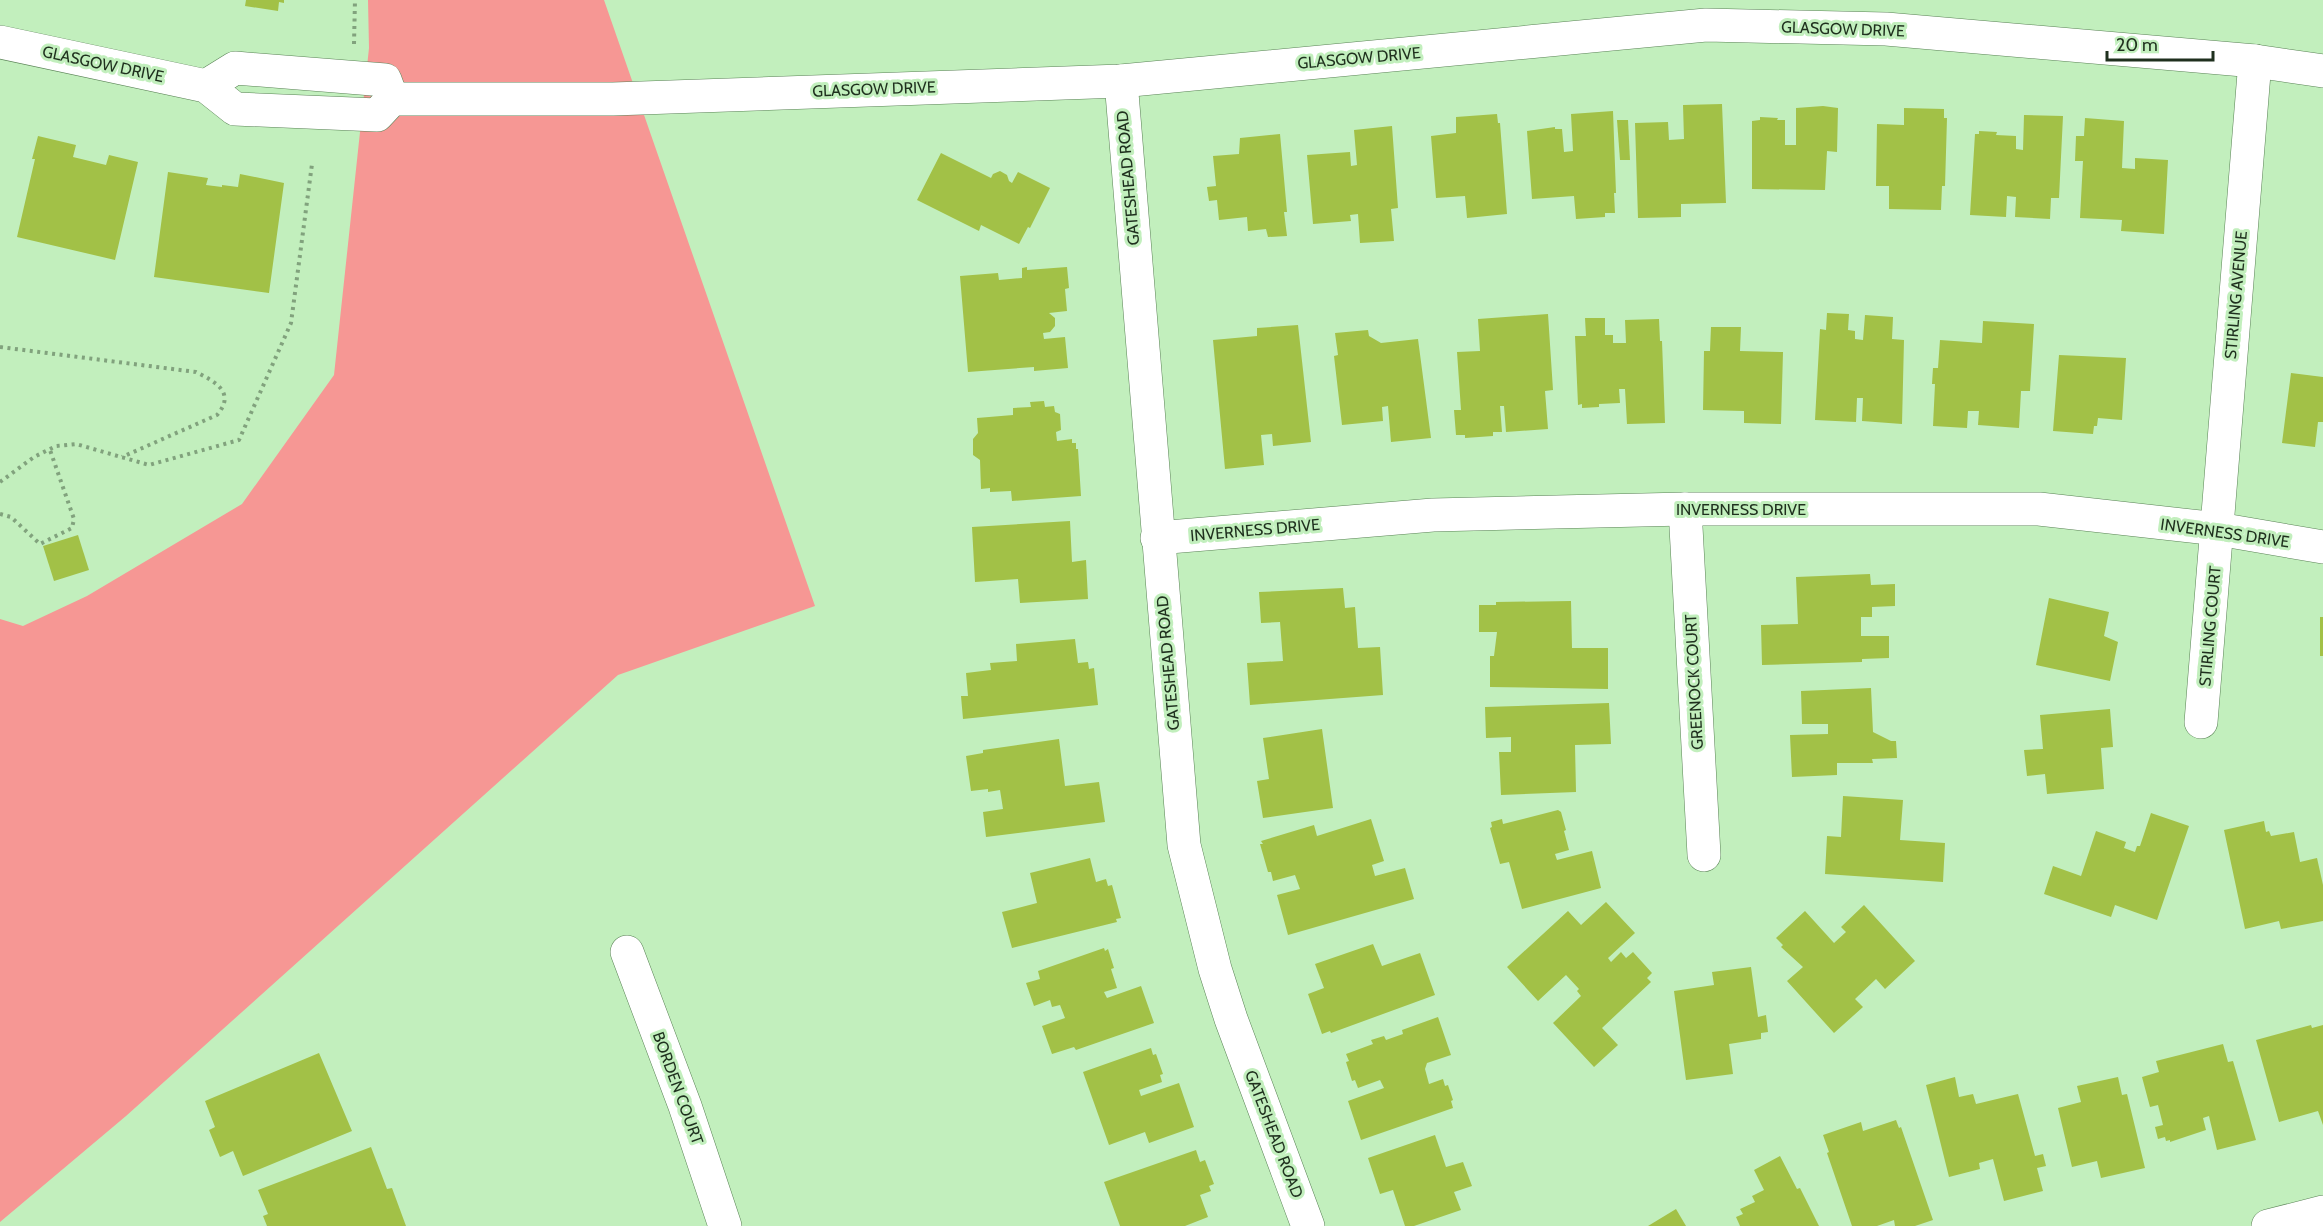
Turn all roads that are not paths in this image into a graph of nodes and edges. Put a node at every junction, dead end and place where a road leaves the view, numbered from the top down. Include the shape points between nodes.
1 (0, 42) edge
2 (2255, 62) junction
3 (2323, 72) edge
4 (1121, 81) junction
5 (206, 86) junction
6 (392, 99) junction
7 (1684, 508) junction
8 (2218, 530) junction
9 (1157, 538) junction
10 (2323, 547) edge
11 (2201, 722) dead end
12 (1704, 855) dead end
13 (627, 952) dead end
14 (2323, 1212) edge
15 (725, 1226) edge
16 (1308, 1226) edge
17 (2268, 1226) edge

1 - 5 street, GLASGOW DRIVE
2 - 3 street, GLASGOW DRIVE
2 - 4 street, GLASGOW DRIVE via 1886,29 1706,26
2 - 8 street, STIRLING AVENUE
4 - 6 street, GLASGOW DRIVE via 614,99
4 - 9 street, GATESHEAD ROAD
5 - 6 street, GLASGOW DRIVE via 235,109 377,115
5 - 6 street via 235,68 385,80
7 - 8 street, INVERNESS DRIVE via 2039,509
7 - 9 street, INVERNESS DRIVE via 1433,515
7 - 12 street, GREENOCK COURT
8 - 10 street, INVERNESS DRIVE
8 - 11 street, STIRLING COURT
9 - 16 street, GATESHEAD ROAD via 1184,845 1231,1019
13 - 15 street, BORDEN COURT via 686,1106
14 - 17 street

